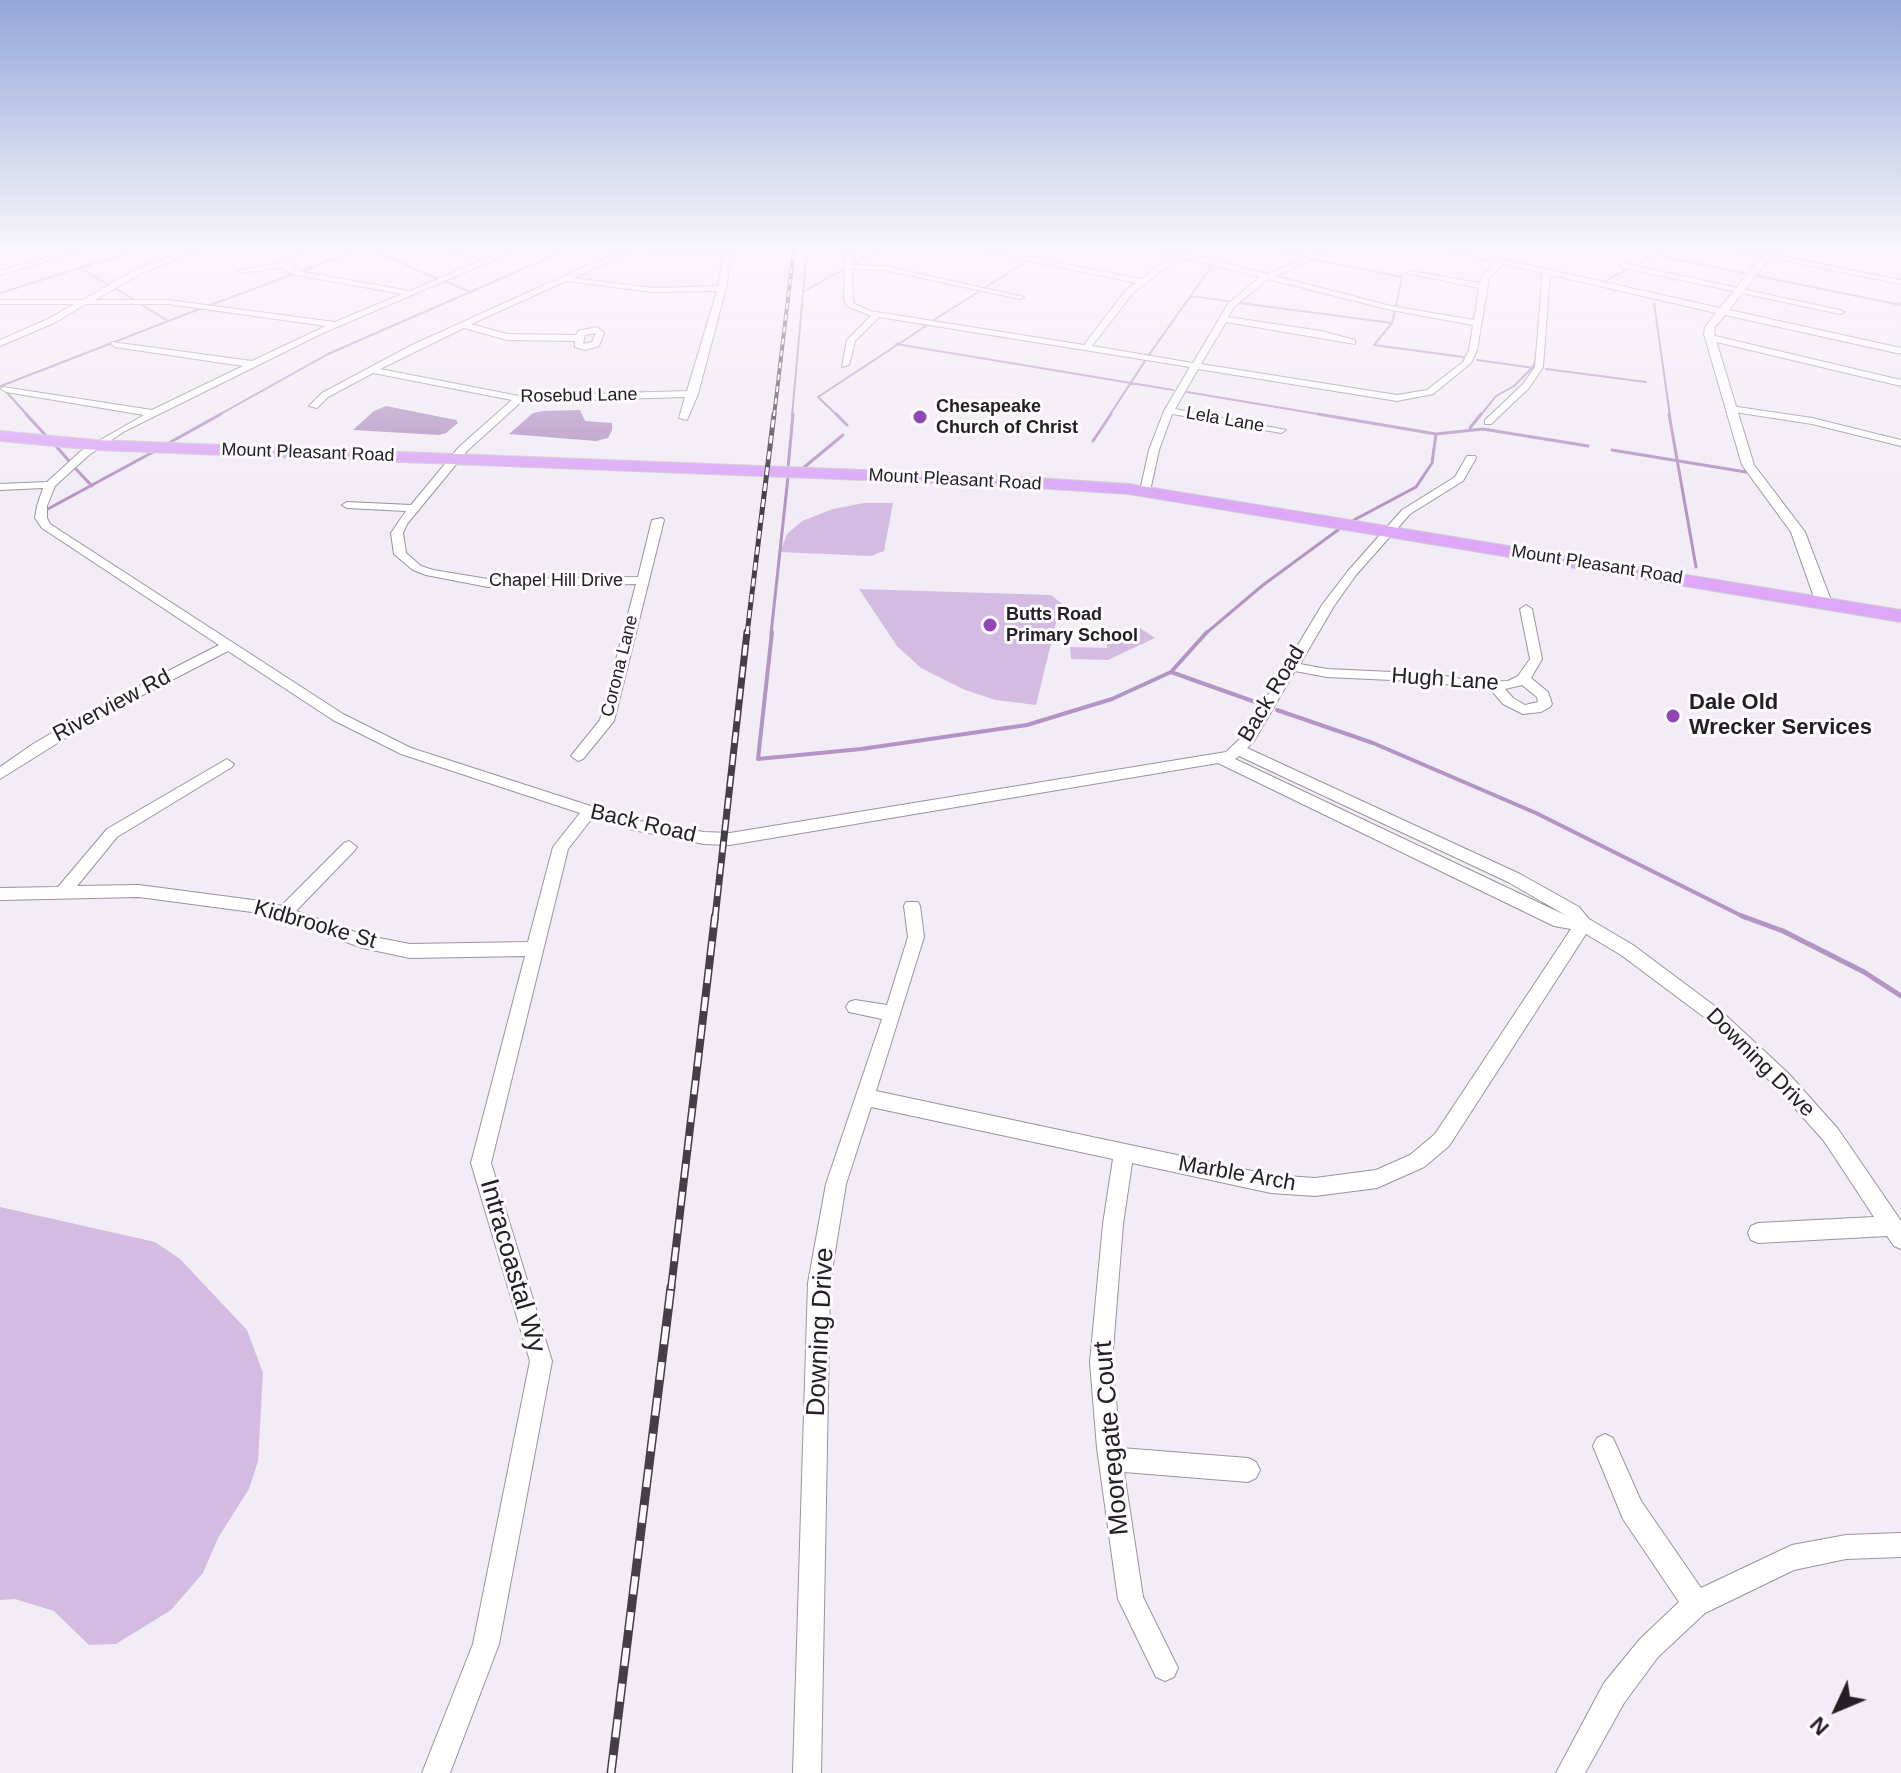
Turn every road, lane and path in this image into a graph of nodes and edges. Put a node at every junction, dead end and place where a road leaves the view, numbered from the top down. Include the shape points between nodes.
1 (30, 331) edge
2 (321, 331) edge
3 (452, 331) edge
4 (485, 331) edge
5 (710, 331) edge
6 (861, 331) edge
7 (973, 331) edge
8 (1100, 331) edge
9 (1216, 331) edge
10 (1300, 331) edge
11 (1477, 331) edge
12 (1542, 331) edge
13 (1710, 331) edge
14 (1814, 331) edge
15 (577, 338) dead end
16 (1711, 338) junction
17 (1352, 342) dead end
18 (0, 343) edge
19 (115, 344) dead end
20 (1085, 349) junction
21 (1900, 349) edge
22 (251, 364) junction
23 (845, 365) dead end
24 (1195, 366) junction
25 (370, 370) junction
26 (1901, 383) edge
27 (6, 389) dead end
28 (693, 394) junction
29 (519, 399) junction
30 (314, 406) dead end
31 (1731, 409) junction
32 (1169, 411) junction
33 (152, 413) junction
34 (684, 418) dead end
35 (1488, 422) dead end
36 (1281, 430) dead end
37 (0, 436) edge
38 (1901, 443) edge
39 (96, 445) junction
40 (1471, 458) dead end
41 (454, 459) junction
42 (50, 485) junction
43 (0, 487) edge
44 (1145, 491) junction
45 (347, 505) dead end
46 (414, 508) junction
47 (658, 520) dead end
48 (1388, 530) junction
49 (642, 580) junction
50 (1824, 603) junction
51 (1526, 609) dead end
52 (1901, 616) edge
53 (229, 645) junction
54 (1291, 666) junction
55 (1523, 679) junction
56 (1497, 688) junction
57 (1239, 750) junction
58 (578, 756) dead end
59 (1222, 759) junction
60 (227, 764) dead end
61 (0, 774) edge
62 (589, 812) junction
63 (349, 847) dead end
64 (63, 892) junction
65 (0, 894) edge
66 (912, 906) dead end
67 (284, 913) junction
68 (1583, 924) junction
69 (534, 949) junction
70 (855, 1007) dead end
71 (893, 1014) junction
72 (866, 1097) junction
73 (1124, 1153) junction
74 (1897, 1232) edge
75 (1758, 1233) dead end
76 (1605, 1446) dead end
77 (1111, 1459) junction
78 (1248, 1470) dead end
79 (1901, 1545) edge
80 (1696, 1604) junction
81 (1165, 1668) dead end
82 (436, 1773) edge
83 (807, 1773) edge
84 (1570, 1773) edge

1 - 18 street
2 - 22 street
3 - 25 street
4 - 15 street via 507,337
5 - 28 street
6 - 23 street via 851,340
7 - 20 street
8 - 20 street
9 - 24 street
10 - 17 street
11 - 24 street via 1467,363 1419,397 1390,398
12 - 35 street via 1539,367
13 - 16 street
14 - 21 street
16 - 26 street
16 - 31 street
19 - 22 street
20 - 24 street
22 - 33 street
24 - 32 street
25 - 29 street, Rosebud Lane
25 - 30 street
27 - 33 street
28 - 29 street, Rosebud Lane
28 - 34 street
29 - 41 street, Chapel Hill Drive
31 - 38 street via 1827,424
31 - 50 street via 1748,465 1798,532
32 - 36 street, Lela Lane
32 - 44 street
33 - 39 street
37 - 39 highway, Mount Pleasant Road
39 - 41 highway, Mount Pleasant Road
39 - 42 street
40 - 48 street, Back Road via 1456,482 1406,512
41 - 44 highway, Mount Pleasant Road
41 - 46 street, Chapel Hill Drive
42 - 43 street
42 - 53 street, Back Road via 42,506 46,526
44 - 48 highway, Mount Pleasant Road
45 - 46 street
46 - 49 street, Chapel Hill Drive via 402,523 397,544 407,561 430,573 504,584
47 - 49 street, Corona Lane
48 - 50 highway, Mount Pleasant Road
48 - 54 street, Back Road via 1328,605
49 - 58 street, Corona Lane via 607,721
50 - 52 highway, Mount Pleasant Road
51 - 55 street, Hugh Lane via 1536,659
53 - 61 street, Riverview Rd via 91,716
53 - 62 street, Back Road via 338,717 406,751
54 - 56 street, Hugh Lane
54 - 57 street, Back Road
55 - 56 street, Hugh Lane
55 - 56 street via 1543,695 1545,704 1523,710
57 - 59 street, Back Road
57 - 68 street, Downing Drive via 1514,878 1573,911
59 - 62 street, Back Road via 730,839 673,834
59 - 68 street, Downing Drive via 1560,921
60 - 64 street via 112,833
62 - 69 street, Intracoastal Wy via 561,847
63 - 67 street
64 - 65 street, Kidbrooke St
64 - 67 street, Kidbrooke St via 139,891
66 - 71 street, Downing Drive via 916,937
67 - 69 street, Kidbrooke St via 410,951
68 - 73 street, Marble Arch via 1457,1121 1417,1161 1377,1179 1315,1187 1271,1184
68 - 74 street, Downing Drive via 1665,976 1740,1039 1831,1135
69 - 82 street, Intracoastal Wy via 481,1163 541,1361 486,1644
70 - 71 street
71 - 72 street, Downing Drive
72 - 73 street, Marble Arch
72 - 83 street, Downing Drive via 836,1184 819,1283
73 - 77 street, Mooregate Court via 1101,1340
74 - 75 street
76 - 80 street via 1632,1510
77 - 78 street
77 - 81 street, Mooregate Court via 1131,1599
79 - 80 street via 1846,1547 1792,1558
80 - 84 street via 1649,1648 1614,1693

